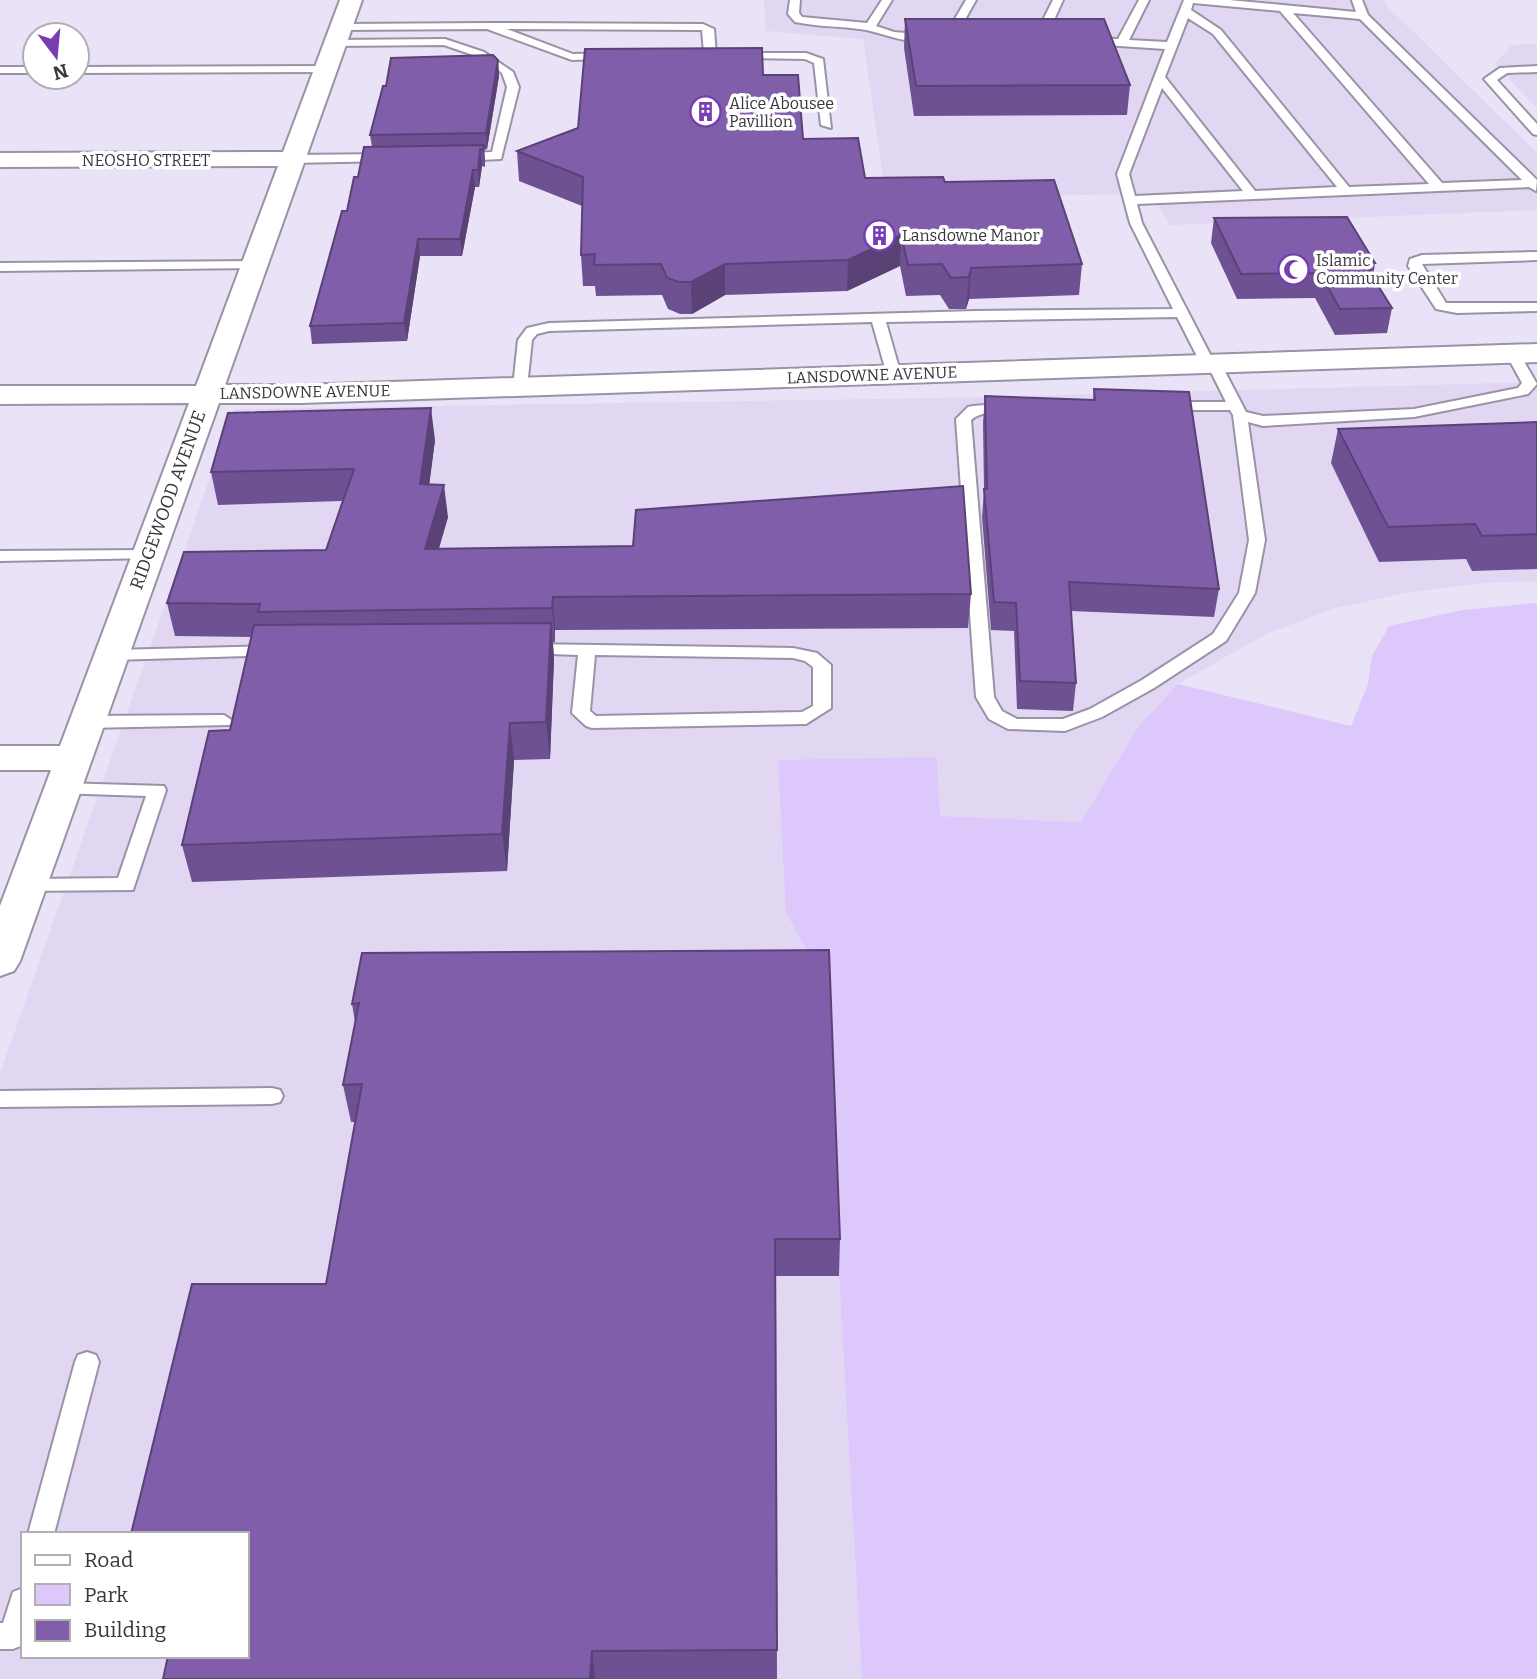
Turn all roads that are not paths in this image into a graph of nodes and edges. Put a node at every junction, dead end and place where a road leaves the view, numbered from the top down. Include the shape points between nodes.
1 (795, 0) edge
2 (887, 0) edge
3 (971, 0) edge
4 (1058, 0) edge
5 (1144, 0) edge
6 (1357, 0) edge
7 (1190, 4) edge
8 (1284, 9) junction
9 (1363, 16) junction
10 (488, 26) junction
11 (870, 27) junction
12 (338, 35) edge
13 (949, 38) junction
14 (962, 39) edge
15 (1027, 40) edge
16 (1039, 40) junction
17 (1052, 40) edge
18 (1079, 40) edge
19 (1122, 43) junction
20 (1172, 46) junction
21 (710, 55) junction
22 (627, 56) edge
23 (682, 56) edge
24 (91, 67) edge
25 (1537, 69) edge
26 (0, 70) edge
27 (21, 70) edge
28 (1160, 78) junction
29 (827, 125) dead end
30 (1537, 131) edge
31 (446, 157) edge
32 (407, 158) edge
33 (291, 159) junction
34 (0, 160) edge
35 (1535, 185) edge
36 (1439, 187) junction
37 (1346, 191) junction
38 (1252, 195) junction
39 (1130, 200) junction
40 (1537, 256) edge
41 (256, 265) junction
42 (0, 267) edge
43 (1537, 307) edge
44 (1182, 313) junction
45 (878, 318) junction
46 (1525, 354) edge
47 (1211, 364) junction
48 (894, 375) junction
49 (520, 387) junction
50 (1530, 391) edge
51 (0, 394) edge
52 (206, 394) junction
53 (1142, 406) edge
54 (1032, 407) edge
55 (1238, 411) junction
56 (148, 555) junction
57 (0, 556) edge
58 (518, 649) edge
59 (587, 649) junction
60 (287, 651) edge
61 (112, 655) junction
62 (224, 721) dead end
63 (87, 722) junction
64 (0, 758) edge
65 (69, 774) junction
66 (29, 886) junction
67 (0, 961) edge
68 (272, 1096) dead end
69 (0, 1099) edge
70 (87, 1363) dead end
71 (42, 1532) edge
72 (21, 1608) edge
73 (0, 1636) edge

1 - 11 lane via 793,14 799,20
2 - 11 lane
3 - 13 lane
4 - 16 lane
5 - 19 lane
6 - 9 lane
7 - 8 lane
7 - 20 lane
7 - 37 lane
8 - 9 lane
8 - 36 lane
9 - 35 lane
10 - 12 lane
10 - 21 lane via 703,27 708,29
10 - 22 lane via 572,57
11 - 13 lane via 910,38
12 - 24 lane
12 - 31 lane via 445,43 480,54 507,72 513,87 497,156
12 - 33 street, RIDGEWOOD AVENUE
13 - 14 lane
15 - 16 lane
16 - 17 lane
18 - 19 lane
19 - 20 lane
20 - 28 lane
21 - 23 lane
21 - 29 lane via 806,55 819,61
25 - 30 lane via 1504,70 1490,79
26 - 27 lane
28 - 38 lane
28 - 39 lane via 1123,174
32 - 33 lane
33 - 34 street, NEOSHO STREET
33 - 41 street, RIDGEWOOD AVENUE
35 - 36 lane
36 - 37 lane
37 - 38 lane
38 - 39 lane
39 - 44 lane via 1136,223
40 - 43 lane via 1422,259 1415,266 1441,306
41 - 42 lane
41 - 52 street, RIDGEWOOD AVENUE
44 - 45 lane
44 - 47 lane
45 - 48 lane
45 - 49 lane via 549,327 532,331 525,340
46 - 47 street, LANSDOWNE AVENUE
46 - 50 lane
47 - 48 street, LANSDOWNE AVENUE
47 - 55 lane
48 - 49 street, LANSDOWNE AVENUE
49 - 52 street, LANSDOWNE AVENUE
50 - 55 lane via 1404,414 1263,421
51 - 52 street, LANSDOWNE AVENUE
52 - 56 street, RIDGEWOOD AVENUE
53 - 55 lane
54 - 55 lane via 973,410 963,419 985,697 996,715 1014,725 1065,725 1096,713 1220,637 1247,593 1257,540
56 - 57 lane
56 - 61 street, RIDGEWOOD AVENUE
58 - 59 lane
59 - 59 lane via 582,713 592,722 806,718 821,708 822,665 811,657
60 - 61 lane
61 - 63 street, RIDGEWOOD AVENUE
62 - 63 lane
63 - 65 street, RIDGEWOOD AVENUE
64 - 65 street
65 - 66 street, RIDGEWOOD AVENUE
65 - 66 lane via 157,790 126,884
66 - 67 street, RIDGEWOOD AVENUE
68 - 69 lane
70 - 71 lane
72 - 73 lane via 13,1636

